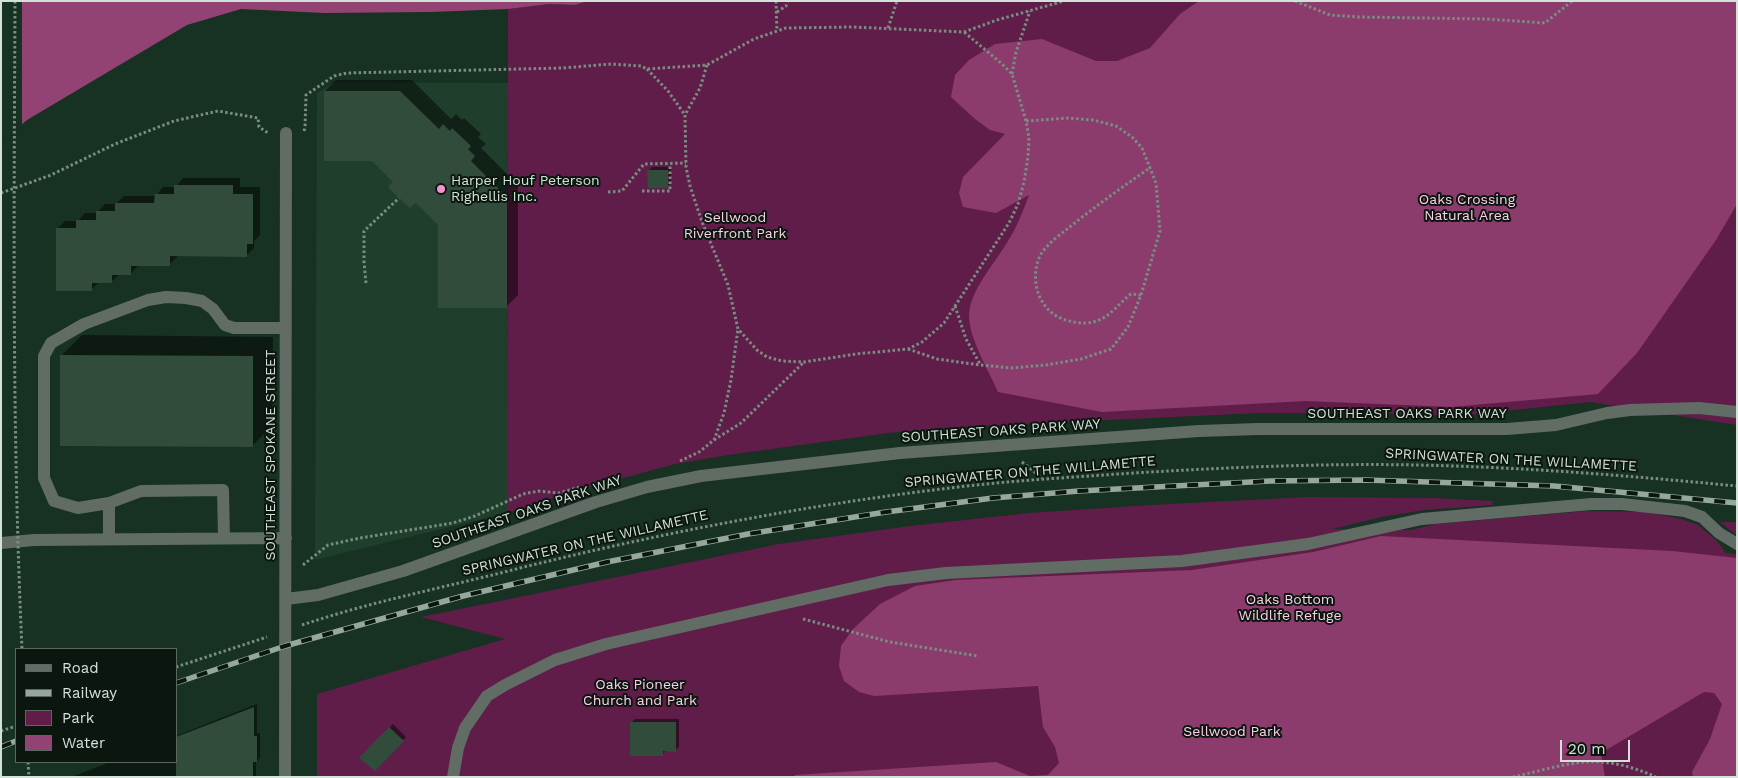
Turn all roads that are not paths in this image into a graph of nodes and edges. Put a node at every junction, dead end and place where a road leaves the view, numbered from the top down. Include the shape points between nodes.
1 (286, 133) dead end
2 (286, 328) junction
3 (1737, 412) edge
4 (109, 503) junction
5 (224, 538) junction
6 (286, 538) junction
7 (109, 539) junction
8 (1, 543) edge
9 (1737, 544) edge
10 (286, 599) junction
11 (285, 777) edge
12 (453, 777) edge

1 - 2 street, SOUTHEAST SPOKANE STREET
2 - 4 street via 234,328 225,325 202,301 166,298 148,300 84,324 50,344 44,356 44,478 54,501 78,508
2 - 6 street, SOUTHEAST SPOKANE STREET
3 - 10 street, SOUTHEAST OAKS PARK WAY via 1699,408 1618,411 1556,425 1495,430 1311,428 1199,431 900,452 734,472 624,493 403,571 318,595
4 - 5 street via 141,491 223,490
4 - 7 street
5 - 6 street
5 - 7 street
6 - 10 street, SOUTHEAST SPOKANE STREET
7 - 8 street
9 - 12 street via 1702,517 1685,511 1591,504 1422,519 1308,544 1182,561 946,572 888,580 606,644 555,660 487,696 465,728
10 - 11 street, SOUTHEAST SPOKANE STREET

